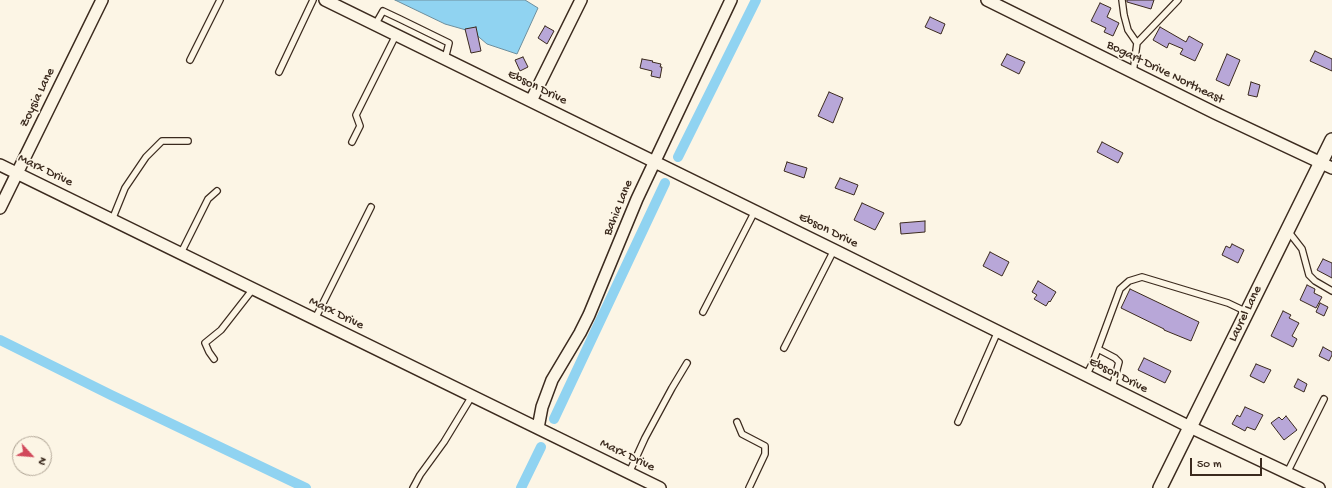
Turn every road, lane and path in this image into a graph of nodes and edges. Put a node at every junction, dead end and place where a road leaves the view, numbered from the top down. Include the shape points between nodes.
1 (102, 0) edge
2 (220, 0) edge
3 (314, 0) edge
4 (325, 0) edge
5 (581, 0) edge
6 (731, 0) edge
7 (986, 0) edge
8 (1122, 0) edge
9 (1178, 0) edge
10 (375, 25) junction
11 (396, 35) junction
12 (1137, 42) junction
13 (445, 59) junction
14 (190, 60) dead end
15 (279, 72) dead end
16 (1133, 72) junction
17 (531, 101) junction
18 (1332, 140) edge
19 (188, 142) dead end
20 (352, 142) dead end
21 (654, 161) junction
22 (0, 165) edge
23 (1326, 166) edge
24 (17, 173) junction
25 (217, 191) dead end
26 (371, 206) dead end
27 (0, 208) edge
28 (755, 211) junction
29 (112, 220) junction
30 (1287, 231) junction
31 (834, 250) junction
32 (181, 253) junction
33 (254, 289) junction
34 (1332, 291) edge
35 (703, 312) dead end
36 (1247, 312) junction
37 (316, 319) junction
38 (998, 331) junction
39 (784, 348) dead end
40 (1098, 349) junction
41 (214, 358) dead end
42 (687, 363) dead end
43 (1086, 376) junction
44 (1112, 388) junction
45 (472, 396) junction
46 (1324, 399) dead end
47 (737, 422) dead end
48 (958, 422) dead end
49 (1190, 427) junction
50 (538, 428) junction
51 (629, 473) junction
52 (1287, 473) junction
53 (413, 488) edge
54 (660, 488) edge
55 (749, 488) edge
56 (1160, 488) edge
57 (1319, 488) edge

1 - 24 street, Zoysia Lane
2 - 14 lane
3 - 15 lane
4 - 10 street, Ebson Drive
5 - 17 street
6 - 21 street, Bahia Lane
7 - 16 street, Bogart Drive Northeast
8 - 12 lane via 1128,30
9 - 12 lane
10 - 11 street, Ebson Drive
10 - 13 lane via 383,10 449,43
11 - 13 street, Ebson Drive
11 - 20 lane via 356,115 360,126
12 - 16 lane
13 - 17 street, Ebson Drive
16 - 23 street, Bogart Drive Northeast
17 - 21 street, Ebson Drive
18 - 23 street, Laurel Lane
19 - 29 lane via 162,141 146,157 126,188
21 - 28 street, Ebson Drive
21 - 50 street, Bahia Lane via 589,315 552,380 542,407
22 - 24 street, Marx Drive
23 - 30 street, Laurel Lane
24 - 27 street, Zoysia Lane
24 - 29 street, Marx Drive
25 - 32 lane via 208,199
26 - 37 lane
28 - 31 street, Ebson Drive
28 - 35 lane
29 - 32 street, Marx Drive
30 - 34 lane via 1302,249 1309,275
30 - 36 street, Laurel Lane
31 - 38 street, Ebson Drive
31 - 39 lane
32 - 33 street, Marx Drive
33 - 37 street, Marx Drive
33 - 41 lane via 221,330 205,343
36 - 40 lane via 1228,303 1142,277 1129,281 1120,289
36 - 49 street, Laurel Lane
37 - 45 street, Marx Drive
38 - 43 street, Ebson Drive
38 - 48 lane
40 - 43 lane
40 - 44 lane via 1119,362
42 - 51 lane via 645,438
43 - 44 street, Ebson Drive
44 - 49 street, Ebson Drive
45 - 50 street, Marx Drive
45 - 53 lane
46 - 52 lane
47 - 55 lane via 742,434 766,446 766,454
49 - 52 street, Ebson Drive
49 - 56 street, Laurel Lane
50 - 51 street, Marx Drive
51 - 54 street, Marx Drive
52 - 57 street, Ebson Drive

